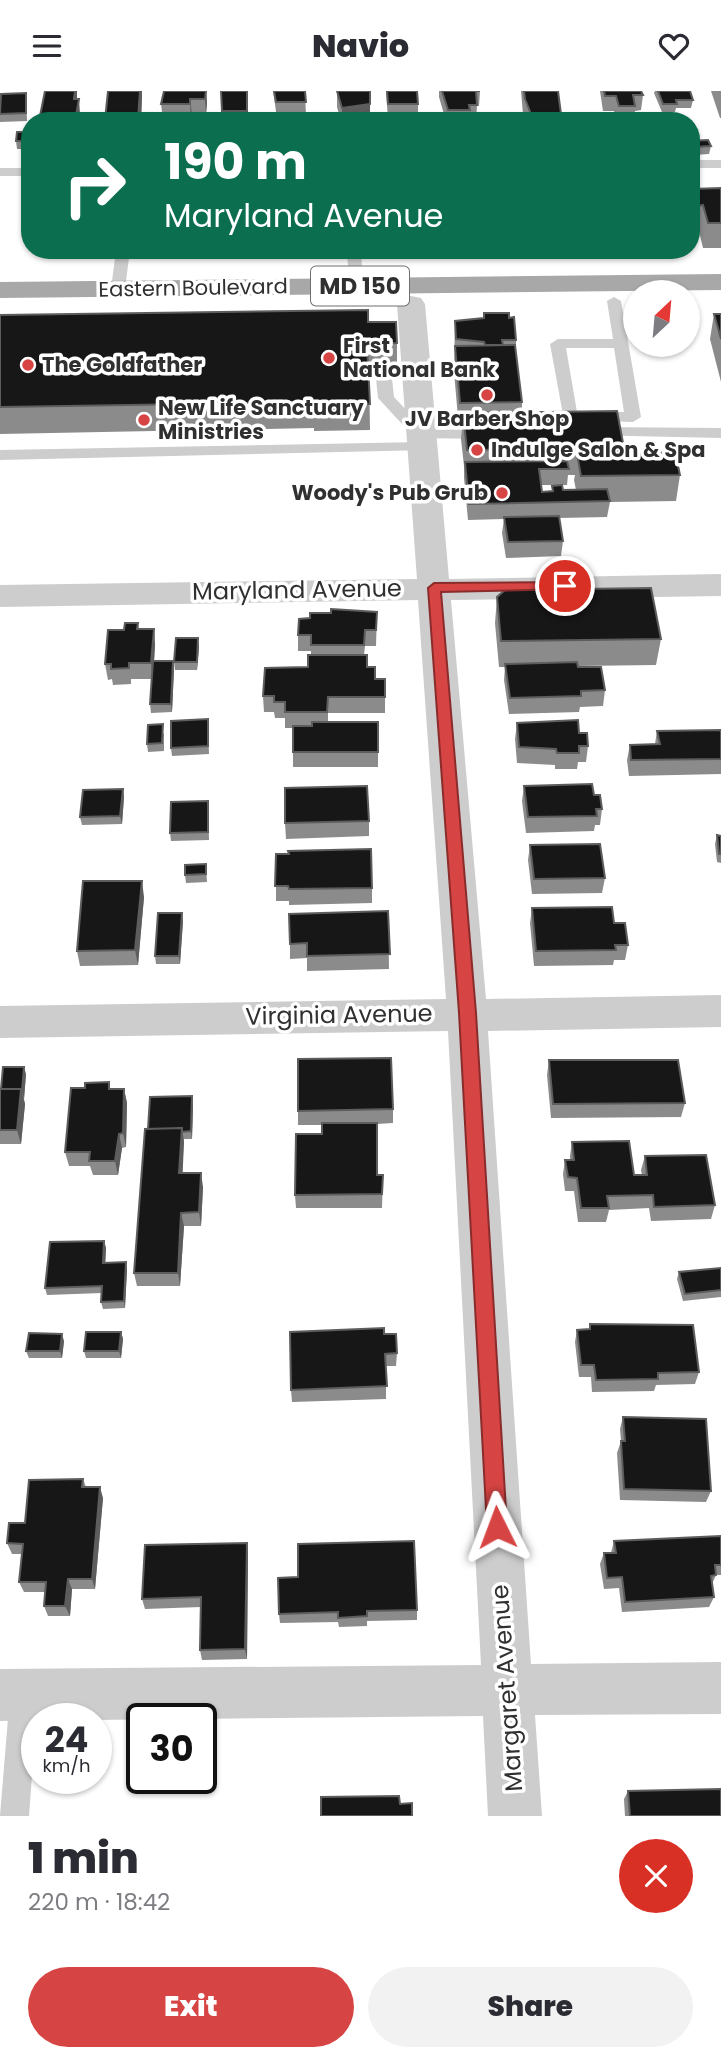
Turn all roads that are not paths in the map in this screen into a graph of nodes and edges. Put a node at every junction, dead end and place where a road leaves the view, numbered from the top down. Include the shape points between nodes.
1 (700, 164) edge
2 (721, 164) edge
3 (21, 171) edge
4 (0, 172) edge
5 (122, 259) edge
6 (354, 259) edge
7 (721, 282) edge
8 (356, 286) junction
9 (118, 289) junction
10 (0, 290) edge
11 (700, 300) edge
12 (721, 300) edge
13 (623, 301) edge
14 (0, 309) edge
15 (623, 312) edge
16 (404, 315) junction
17 (620, 343) junction
18 (383, 369) edge
19 (565, 432) edge
20 (500, 433) edge
21 (721, 433) edge
22 (421, 441) junction
23 (0, 455) edge
24 (721, 585) edge
25 (434, 588) junction
26 (0, 596) edge
27 (721, 1011) edge
28 (467, 1013) junction
29 (0, 1022) edge
30 (721, 1688) edge
31 (506, 1689) junction
32 (12, 1695) edge
33 (14, 1816) edge
34 (515, 1816) edge

1 - 2 lane
3 - 4 lane
5 - 9 lane
6 - 8 lane
7 - 8 main road, Eastern Boulevard / MD 150
8 - 9 main road, Eastern Boulevard / MD 150
9 - 10 main road, Eastern Boulevard / MD 150
11 - 12 main road
13 - 16 main road, Eastern Boulevard / MD 150
14 - 16 main road, Eastern Boulevard / MD 150
15 - 17 lane
16 - 22 street, Margaret Avenue
17 - 17 lane via 633,417 570,417 558,344
18 - 22 lane via 386,398
19 - 21 lane
20 - 22 lane
22 - 23 lane
22 - 25 street, Margaret Avenue
24 - 25 street, Maryland Avenue
25 - 26 street, Maryland Avenue
25 - 28 street, Margaret Avenue
27 - 28 street, Virginia Avenue
28 - 29 street, Virginia Avenue
28 - 31 street, Margaret Avenue
30 - 31 street
31 - 32 street
31 - 34 street, Margaret Avenue
32 - 33 lane

